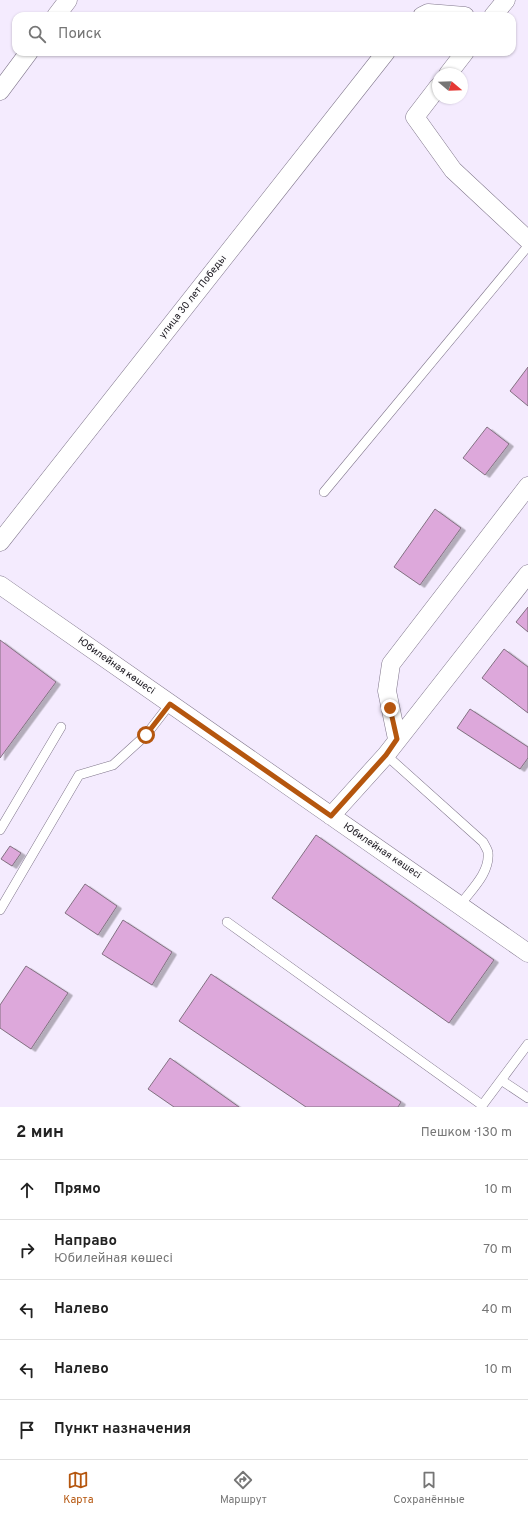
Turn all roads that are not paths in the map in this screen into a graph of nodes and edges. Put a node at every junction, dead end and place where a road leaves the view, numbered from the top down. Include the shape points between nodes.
1 (68, 0) edge
2 (506, 0) edge
3 (59, 12) edge
4 (496, 12) edge
5 (26, 56) edge
6 (383, 56) edge
7 (462, 56) edge
8 (453, 68) edge
9 (0, 91) edge
10 (432, 95) edge
11 (528, 240) edge
12 (528, 246) edge
13 (528, 486) edge
14 (324, 492) dead end
15 (0, 542) edge
16 (528, 574) edge
17 (0, 585) edge
18 (170, 704) junction
19 (61, 727) dead end
20 (397, 739) junction
21 (386, 755) junction
22 (331, 816) junction
23 (0, 830) edge
24 (460, 905) junction
25 (0, 910) edge
26 (227, 922) dead end
27 (528, 953) edge
28 (528, 1044) edge
29 (502, 1080) junction
30 (528, 1098) edge
31 (482, 1106) edge

1 - 3 street
2 - 4 street
5 - 9 street
6 - 15 street, улица 30 лет Победы
7 - 8 street
10 - 11 street via 415,117 453,170
12 - 14 lane
13 - 20 street via 391,664 387,691
16 - 20 street
17 - 18 street, Юбилейная көшесі
18 - 22 street, Юбилейная көшесі
18 - 25 lane via 146,735 113,765 79,774
19 - 23 lane
20 - 21 street
21 - 22 street
21 - 24 lane via 483,842 488,852 488,864
22 - 24 street, Юбилейная көшесі
24 - 27 street, Юбилейная көшесі
26 - 31 lane
28 - 29 lane
29 - 30 lane
29 - 31 lane

